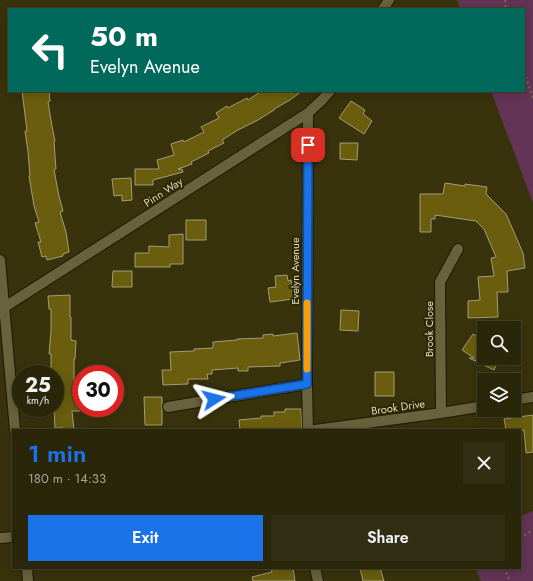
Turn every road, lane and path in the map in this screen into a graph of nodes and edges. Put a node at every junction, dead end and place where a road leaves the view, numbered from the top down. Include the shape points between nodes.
1 (525, 75) edge
2 (329, 92) edge
3 (533, 98) edge
4 (308, 113) junction
5 (458, 249) dead end
6 (0, 260) edge
7 (2, 308) edge
8 (307, 384) junction
9 (533, 397) edge
10 (521, 399) edge
11 (168, 407) dead end
12 (477, 407) edge
13 (441, 413) junction
14 (15, 429) edge
15 (308, 429) edge
16 (322, 429) edge
17 (533, 530) edge
18 (12, 537) edge
19 (521, 537) edge
20 (0, 538) edge
21 (27, 569) edge
22 (315, 569) edge
23 (504, 569) edge
24 (28, 581) edge
25 (318, 581) edge
26 (510, 581) edge

1 - 3 path
2 - 4 street, Pinn Way
4 - 7 street, Pinn Way
4 - 8 street, Evelyn Avenue
5 - 13 street, Brook Close via 440,282
6 - 7 street
7 - 14 street
8 - 11 street
8 - 15 street, Evelyn Avenue
9 - 10 street
12 - 13 street, Brook Drive
13 - 16 street, Brook Drive
17 - 19 path
18 - 20 street
21 - 24 street
22 - 25 street
23 - 26 path

